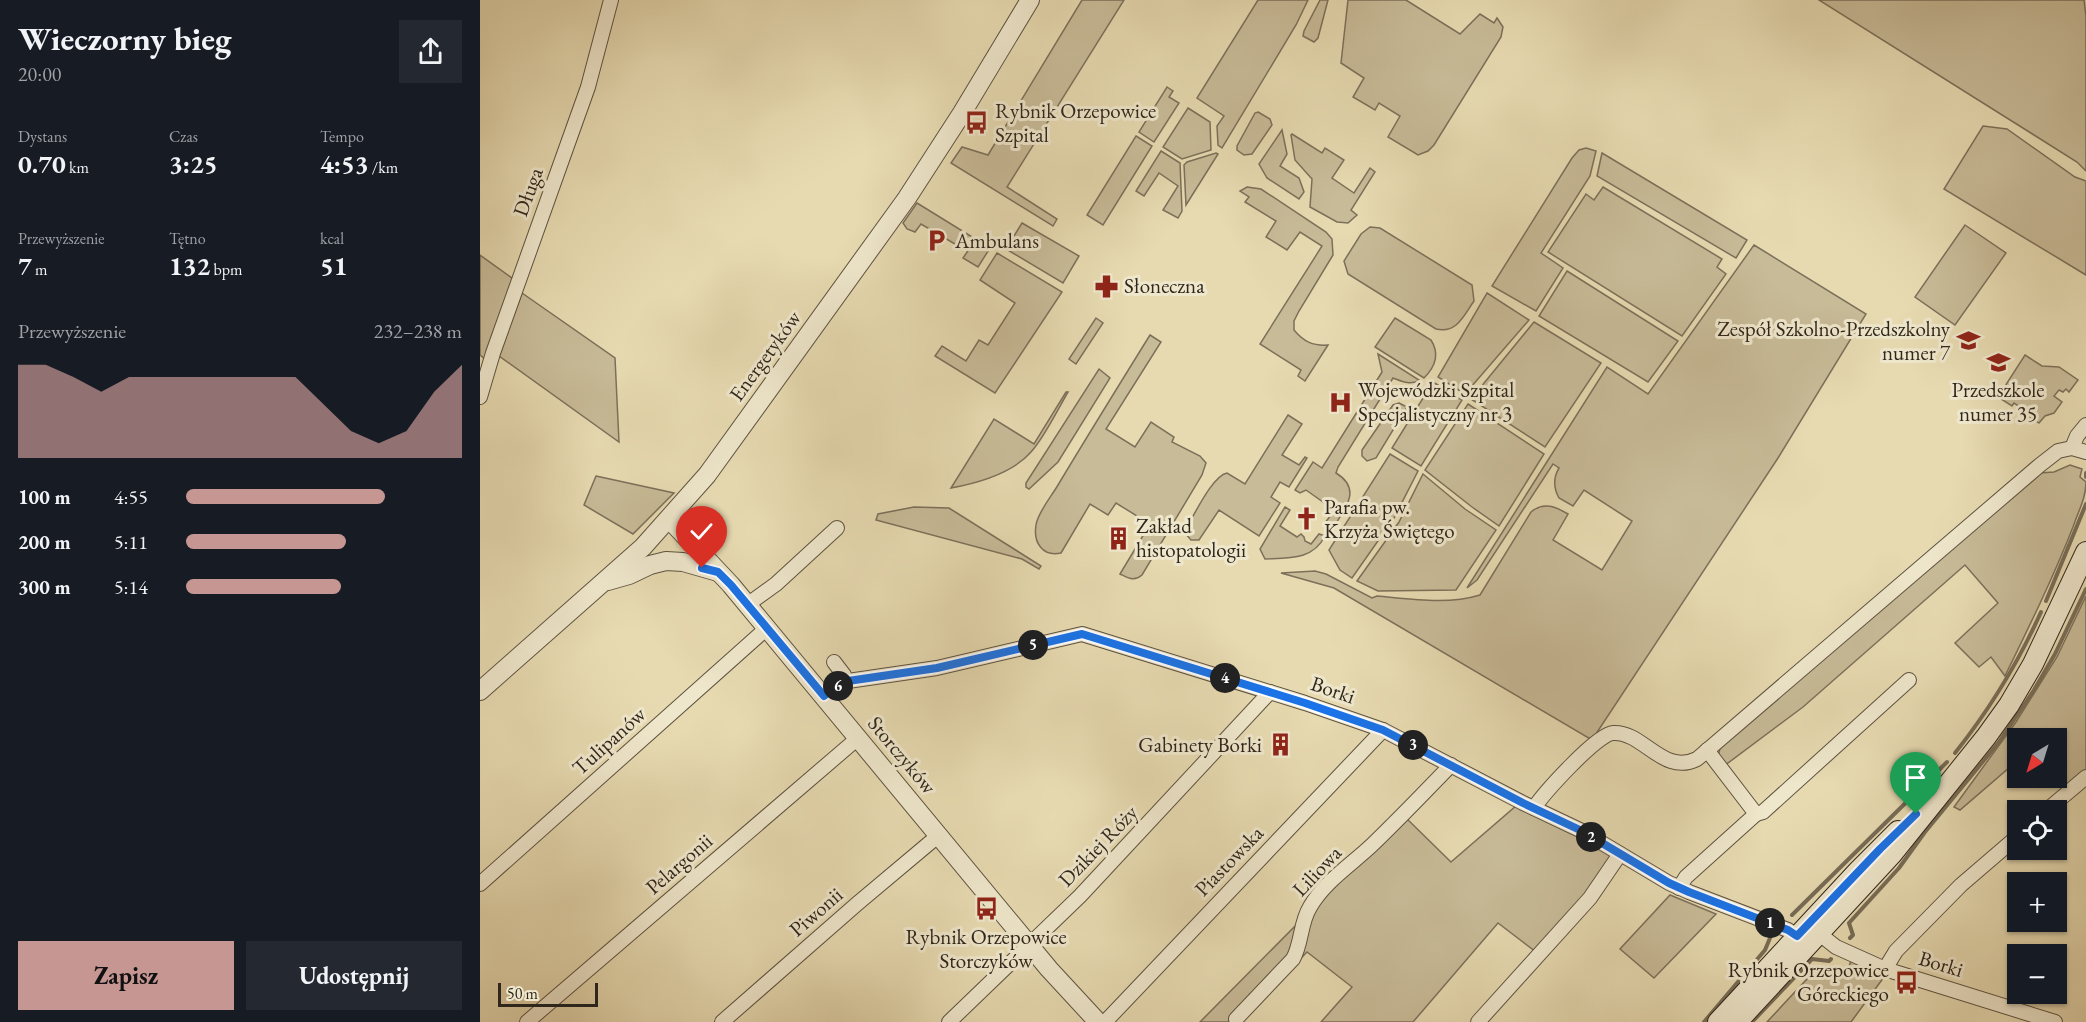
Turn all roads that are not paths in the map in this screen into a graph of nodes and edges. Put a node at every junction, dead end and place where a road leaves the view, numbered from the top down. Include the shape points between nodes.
1 (611, 0) edge
2 (1030, 0) edge
3 (480, 397) edge
4 (2086, 425) edge
5 (2072, 448) junction
6 (2086, 452) edge
7 (669, 519) junction
8 (837, 528) dead end
9 (2086, 552) edge
10 (718, 572) junction
11 (600, 584) junction
12 (747, 605) junction
13 (766, 628) junction
14 (834, 662) dead end
15 (1909, 680) dead end
16 (844, 682) junction
17 (480, 691) edge
18 (1270, 692) junction
19 (824, 696) junction
20 (1383, 730) junction
21 (858, 738) junction
22 (1707, 750) junction
23 (1451, 765) junction
24 (2086, 777) edge
25 (2059, 800) edge
26 (1534, 808) junction
27 (1756, 814) junction
28 (939, 835) junction
29 (2007, 845) edge
30 (1620, 854) junction
31 (480, 884) edge
32 (1679, 888) junction
33 (1808, 935) junction
34 (1029, 945) junction
35 (1885, 969) junction
36 (1236, 1019) dead end
37 (526, 1022) edge
38 (722, 1022) edge
39 (949, 1022) edge
40 (1098, 1022) edge
41 (1105, 1022) edge
42 (1478, 1022) edge
43 (1718, 1022) edge
44 (1737, 1022) edge
45 (2055, 1022) edge

1 - 3 street, Długa via 588,87
2 - 7 street, Energetyków via 907,198 712,468
4 - 5 street
5 - 6 street
5 - 22 street via 2058,451 2040,465
7 - 10 street, Storczyków
7 - 11 street, Energetyków
8 - 12 street
9 - 33 main road via 2044,643 1986,737 1942,791 1882,846
10 - 11 street via 666,561
10 - 12 street, Storczyków
11 - 17 street, Energetyków
12 - 13 street, Storczyków
13 - 19 street, Storczyków
13 - 31 street, Tulipanów
14 - 16 street via 844,675
15 - 27 street via 1763,812
16 - 18 street, Borki via 937,668 1082,634
16 - 19 street, Borki
18 - 20 street, Borki
18 - 34 street, Dzikiej Róży via 1125,849
19 - 21 street, Storczyków
20 - 23 street, Borki
20 - 41 street, Piastowska
21 - 28 street, Storczyków
21 - 37 street, Pelargonii
22 - 26 street via 1697,759 1679,764 1624,735 1608,734 1557,780
22 - 27 street
23 - 26 street, Borki
23 - 36 street, Liliowa via 1325,888 1306,915 1293,959
24 - 25 street
26 - 30 street, Borki
27 - 32 street via 1686,877
28 - 34 street, Storczyków
28 - 38 street, Piwonii
29 - 35 street via 1961,885 1896,951
30 - 32 street, Borki
30 - 42 street via 1590,898
32 - 33 street, Borki
33 - 35 street, Borki
33 - 43 main road
33 - 44 main road
34 - 39 street, Dzikiej Róży
34 - 40 street, Storczyków
35 - 45 street, Borki

